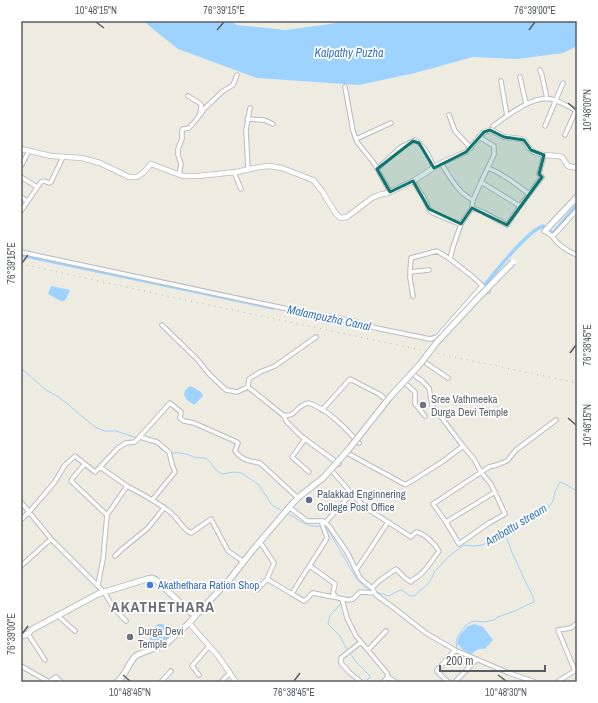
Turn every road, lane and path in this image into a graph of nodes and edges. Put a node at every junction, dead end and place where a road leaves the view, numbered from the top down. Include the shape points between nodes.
1 (540, 70) dead end
2 (237, 75) dead end
3 (520, 77) dead end
4 (501, 81) dead end
5 (563, 83) dead end
6 (345, 87) dead end
7 (188, 96) dead end
8 (547, 99) junction
9 (556, 101) junction
10 (526, 104) junction
11 (250, 108) dead end
12 (577, 110) edge
13 (200, 114) junction
14 (449, 115) dead end
15 (508, 116) junction
16 (247, 119) junction
17 (392, 123) dead end
18 (273, 124) dead end
19 (493, 126) dead end
20 (545, 126) dead end
21 (565, 134) dead end
22 (479, 137) junction
23 (356, 139) junction
24 (471, 148) junction
25 (21, 149) edge
26 (29, 151) junction
27 (544, 155) junction
28 (63, 157) junction
29 (441, 163) junction
30 (21, 166) edge
31 (434, 168) junction
32 (488, 168) junction
33 (577, 168) edge
34 (248, 169) junction
35 (377, 169) junction
36 (234, 172) junction
37 (179, 175) junction
38 (21, 177) edge
39 (413, 181) junction
40 (481, 182) junction
41 (37, 187) junction
42 (241, 190) dead end
43 (390, 192) junction
44 (529, 194) junction
45 (21, 197) edge
46 (577, 197) edge
47 (473, 200) junction
48 (27, 201) junction
49 (520, 206) junction
50 (472, 208) junction
51 (577, 210) edge
52 (21, 211) edge
53 (461, 224) junction
54 (547, 229) joint
55 (552, 236) junction
56 (21, 252) edge
57 (577, 255) edge
58 (450, 259) junction
59 (513, 262) dead end
60 (429, 270) dead end
61 (410, 272) junction
62 (482, 286) junction
63 (488, 291) dead end
64 (413, 296) dead end
65 (162, 325) dead end
66 (441, 332) junction
67 (448, 335) dead end
68 (316, 337) dead end
69 (426, 363) dead end
70 (414, 375) dead end
71 (448, 378) dead end
72 (406, 384) dead end
73 (248, 387) junction
74 (389, 402) dead end
75 (322, 410) junction
76 (283, 415) junction
77 (425, 416) dead end
78 (556, 420) dead end
79 (140, 437) junction
80 (305, 439) junction
81 (359, 443) dead end
82 (463, 446) junction
83 (349, 454) dead end
84 (85, 464) junction
85 (339, 464) dead end
86 (100, 467) junction
87 (332, 471) dead end
88 (309, 472) dead end
89 (481, 472) junction
90 (127, 486) junction
91 (495, 492) junction
92 (353, 495) junction
93 (298, 498) junction
94 (152, 500) junction
95 (21, 504) edge
96 (164, 508) junction
97 (287, 510) junction
98 (29, 512) junction
99 (107, 515) junction
100 (21, 520) edge
101 (388, 522) junction
102 (446, 522) junction
103 (323, 523) junction
104 (51, 539) junction
105 (260, 542) junction
106 (115, 556) dead end
107 (244, 562) junction
108 (21, 566) edge
109 (310, 566) junction
110 (356, 570) junction
111 (267, 579) junction
112 (98, 585) junction
113 (372, 588) junction
114 (257, 590) dead end
115 (104, 592) junction
116 (375, 593) junction
117 (292, 594) junction
118 (337, 598) junction
119 (343, 602) junction
120 (198, 613) junction
121 (57, 615) junction
122 (126, 620) dead end
123 (189, 623) junction
124 (577, 623) edge
125 (75, 631) dead end
126 (386, 631) dead end
127 (28, 634) junction
128 (21, 636) edge
129 (361, 642) junction
130 (209, 646) junction
131 (368, 650) junction
132 (455, 650) junction
133 (477, 659) junction
134 (45, 660) dead end
135 (21, 667) edge
136 (171, 671) dead end
137 (576, 671) edge
138 (230, 673) junction
139 (199, 675) dead end
140 (388, 677) junction
141 (49, 682) edge
142 (61, 682) edge
143 (117, 682) edge
144 (161, 682) edge
145 (221, 682) edge
146 (236, 682) edge
147 (360, 682) edge
148 (383, 682) edge
149 (396, 682) edge
150 (448, 682) edge
151 (455, 682) edge
152 (535, 682) edge
153 (557, 682) edge

1 - 8 street
2 - 13 street via 233,85 223,91
3 - 10 street
4 - 15 street
5 - 9 street
6 - 23 street
7 - 13 street via 201,104
8 - 9 street
8 - 10 street
9 - 12 street
9 - 20 street
10 - 15 street
11 - 16 street
12 - 21 street
13 - 37 street via 189,128 182,130 178,149 181,164
14 - 24 street via 455,131
15 - 19 street
16 - 18 street via 264,120
16 - 34 street
17 - 23 street
22 - 24 street
22 - 27 street via 490,130 504,137 524,140 531,150
22 - 32 street via 494,146 494,155
23 - 35 street
24 - 29 street
25 - 26 street
26 - 28 street
26 - 30 street
27 - 33 street via 562,157 568,166
27 - 44 street via 539,174 542,177
28 - 37 street via 82,158 100,163 129,177 137,177 151,164
28 - 41 street via 51,182 44,181
29 - 31 street
29 - 47 street via 466,197
31 - 35 street via 426,152 415,140 401,147
31 - 39 street
32 - 40 street
32 - 44 street via 514,182
34 - 36 street
34 - 43 street via 265,166 282,168 313,180 336,214 342,218 379,194
35 - 43 street
36 - 37 street via 198,176
36 - 42 street
38 - 41 street
39 - 43 street
39 - 53 street via 433,213
40 - 47 street
40 - 49 street
41 - 48 street
44 - 49 street
45 - 48 street
46 - 54 main road
47 - 50 street
48 - 52 street
49 - 50 street via 507,225
50 - 53 street
51 - 55 street
53 - 58 street
54 - 55 street
55 - 57 street via 561,246
56 - 66 street via 425,338 435,338
58 - 61 street via 437,251 410,258
58 - 62 street
59 - 93 main road, bridge via 437,342 349,449 322,478
60 - 61 street
61 - 64 street
62 - 63 street
62 - 66 street
65 - 73 street via 226,390 237,392
66 - 67 street, bridge
68 - 73 street via 275,366 249,379
69 - 71 street
70 - 82 street via 429,388 432,405
72 - 77 street via 415,392 415,404
73 - 76 street
74 - 75 street via 350,379
75 - 76 street via 309,403 302,405 289,416
75 - 81 street
76 - 80 street
78 - 89 street via 516,450 507,461
79 - 86 street via 135,442 126,443 118,448
79 - 93 street via 170,403 181,412 180,418 184,421 237,442 235,451 238,454 249,461 260,463
79 - 94 street via 157,442 169,452 175,472
80 - 85 street
80 - 88 street via 292,457
82 - 83 street via 407,484
82 - 89 street
84 - 86 street via 95,472
84 - 98 street via 75,456 64,466 54,483
84 - 99 street via 71,481
86 - 90 street
87 - 92 street
89 - 91 street
89 - 102 street via 433,504
90 - 94 street
90 - 99 street
91 - 102 street
91 - 102 street via 505,514 459,544
92 - 101 street via 366,508
92 - 103 street via 351,494
93 - 97 main road
94 - 96 street
95 - 98 street
96 - 106 street via 148,528
96 - 107 street via 191,533 211,520 228,551
97 - 103 street via 307,521
97 - 105 main road
98 - 100 street
98 - 104 street
99 - 112 street
101 - 110 street
101 - 113 street via 411,537 416,532 420,533 439,551 430,565 411,582 396,569
103 - 109 street via 327,538
103 - 110 street via 329,526
104 - 108 street
104 - 112 street
105 - 107 main road
105 - 111 street via 274,563
107 - 120 main road
109 - 117 street
109 - 118 street via 335,584 333,593
110 - 113 street via 360,578
111 - 114 street
111 - 117 street
112 - 115 street
113 - 116 street
115 - 120 main road via 152,578 190,612
115 - 121 main road
115 - 122 street
116 - 119 street via 363,592
116 - 132 street via 426,633
117 - 118 street via 304,601 311,593
118 - 119 street
119 - 129 street via 347,618
120 - 123 main road
121 - 125 street
121 - 127 main road
123 - 130 street
123 - 143 main road via 167,643 137,655
124 - 137 street via 571,628 558,630
126 - 131 street
127 - 128 main road
127 - 134 street
129 - 131 street
129 - 147 street via 341,658 341,663
130 - 138 street
130 - 139 street via 192,666
131 - 140 street
132 - 133 street
132 - 150 street via 437,670
133 - 151 street
133 - 152 street
135 - 141 street
136 - 144 street
137 - 153 street
138 - 145 street
138 - 146 street
140 - 148 street
140 - 149 street
141 - 142 street via 56,677

